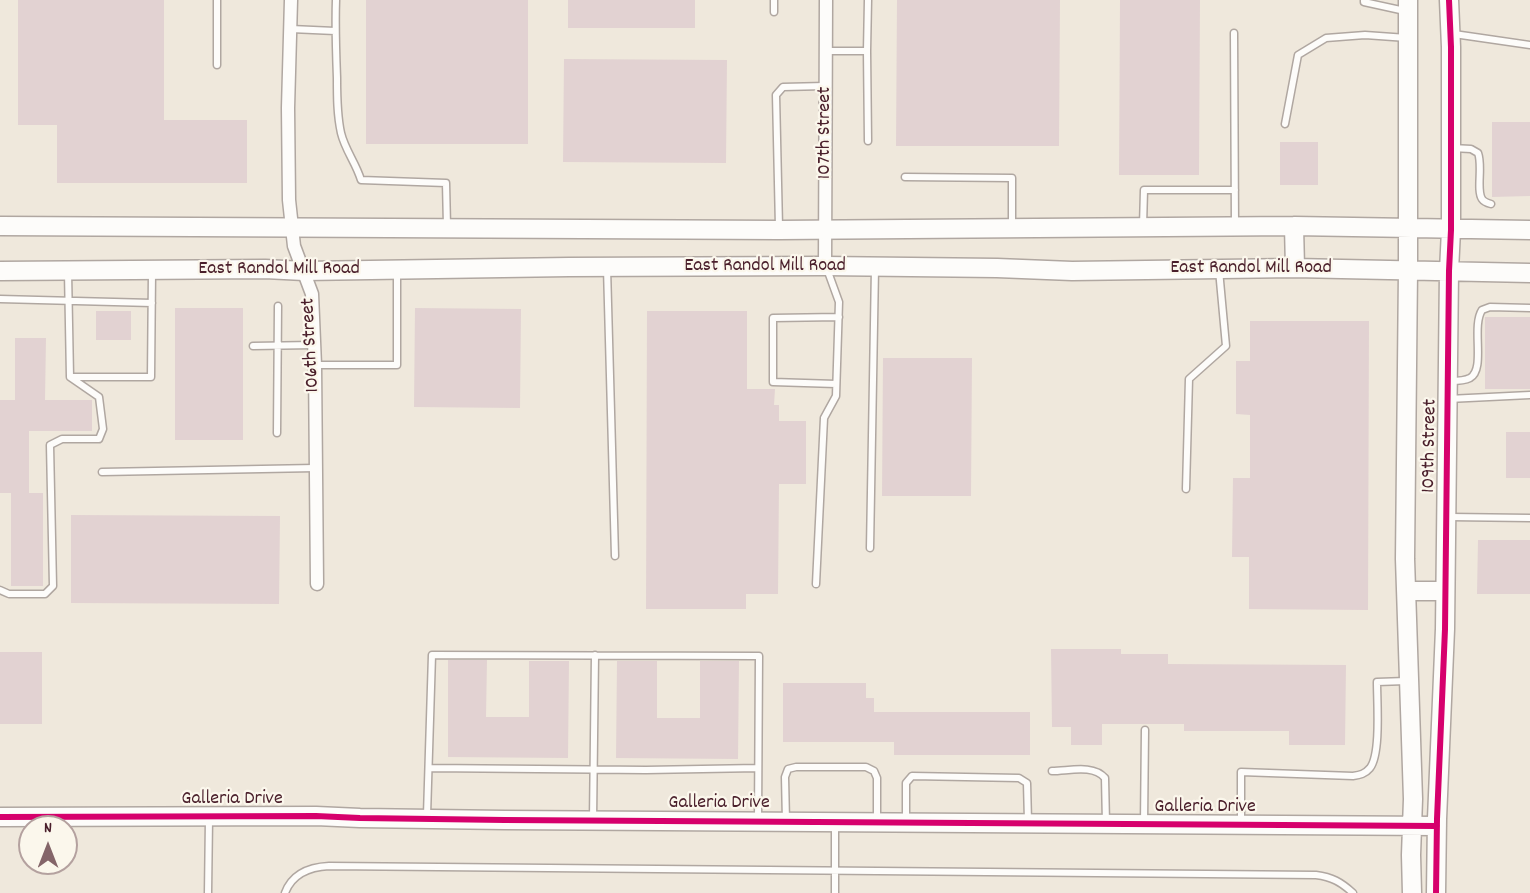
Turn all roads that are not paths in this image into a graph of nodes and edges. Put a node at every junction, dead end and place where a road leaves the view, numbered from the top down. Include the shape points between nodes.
1 (217, 0) edge
2 (291, 0) edge
3 (336, 0) edge
4 (774, 0) edge
5 (826, 0) edge
6 (868, 0) edge
7 (1364, 0) edge
8 (1449, 0) edge
9 (1408, 6) edge
10 (774, 12) dead end
11 (290, 29) junction
12 (335, 32) junction
13 (1234, 33) dead end
14 (1450, 33) junction
15 (1408, 39) junction
16 (1530, 45) edge
17 (826, 51) junction
18 (867, 51) junction
19 (217, 65) dead end
20 (826, 86) junction
21 (1285, 124) dead end
22 (868, 141) dead end
23 (1451, 148) junction
24 (905, 177) dead end
25 (1235, 190) junction
26 (1491, 204) dead end
27 (0, 225) edge
28 (1235, 226) junction
29 (1294, 226) junction
30 (1143, 227) junction
31 (293, 228) junction
32 (1012, 228) junction
33 (447, 229) junction
34 (1408, 229) junction
35 (779, 230) junction
36 (825, 230) junction
37 (1451, 230) junction
38 (1530, 231) edge
39 (825, 266) junction
40 (607, 267) junction
41 (875, 267) junction
42 (1295, 268) junction
43 (1219, 269) junction
44 (152, 270) junction
45 (397, 270) junction
46 (1408, 270) junction
47 (0, 271) edge
48 (68, 271) junction
49 (304, 271) junction
50 (1449, 271) junction
51 (1530, 273) edge
52 (0, 299) edge
53 (68, 301) junction
54 (152, 303) junction
55 (278, 306) dead end
56 (1530, 308) edge
57 (839, 317) junction
58 (313, 345) junction
59 (254, 346) dead end
60 (278, 346) junction
61 (315, 365) junction
62 (70, 377) junction
63 (837, 384) junction
64 (1448, 391) junction
65 (1530, 395) edge
66 (277, 433) dead end
67 (315, 468) junction
68 (102, 472) dead end
69 (1186, 489) dead end
70 (1446, 518) junction
71 (1530, 518) edge
72 (870, 548) dead end
73 (615, 556) dead end
74 (317, 584) dead end
75 (816, 584) dead end
76 (0, 590) edge
77 (1406, 591) junction
78 (1445, 591) junction
79 (595, 655) junction
80 (1409, 681) junction
81 (1145, 730) dead end
82 (429, 768) junction
83 (758, 768) junction
84 (594, 769) junction
85 (1052, 771) dead end
86 (0, 817) edge
87 (210, 817) junction
88 (427, 819) junction
89 (593, 820) junction
90 (758, 821) junction
91 (786, 821) junction
92 (835, 822) junction
93 (877, 822) junction
94 (906, 822) junction
95 (1028, 823) junction
96 (1106, 824) junction
97 (1144, 824) junction
98 (1241, 825) junction
99 (1412, 826) junction
100 (1437, 826) junction
101 (835, 870) junction
102 (208, 893) edge
103 (285, 893) edge
104 (835, 893) edge
105 (1353, 893) edge
106 (1412, 893) edge
107 (1436, 893) edge

1 - 19 lane
2 - 11 street, 106th Street
3 - 12 lane
4 - 10 lane
5 - 17 street, 107th Street
6 - 18 lane
7 - 9 lane
8 - 14 street, 109th Street
9 - 15 street, 109th Street
11 - 12 lane
11 - 31 street, 106th Street via 289,200
12 - 33 lane via 341,135 361,180 446,183
13 - 25 lane
14 - 16 lane
14 - 23 street, 109th Street
15 - 21 lane via 1365,35 1326,38 1298,55
15 - 34 street, 109th Street
17 - 18 lane
17 - 20 street, 107th Street
18 - 22 lane
20 - 35 lane via 783,87 776,95
20 - 36 street, 107th Street
23 - 26 lane via 1478,153 1480,195
23 - 37 street, 109th Street
24 - 32 lane via 1012,178
25 - 28 lane
25 - 30 lane via 1144,190
27 - 31 street, East Randol Mill Road
28 - 29 street, East Randol Mill Road
28 - 30 street, East Randol Mill Road
29 - 34 street, East Randol Mill Road
29 - 42 street
30 - 32 street, East Randol Mill Road
31 - 33 street, East Randol Mill Road
31 - 49 street, 106th Street via 294,246
32 - 36 street, East Randol Mill Road
33 - 35 street, East Randol Mill Road
34 - 37 street, East Randol Mill Road
34 - 46 street, 109th Street
35 - 36 street, East Randol Mill Road
36 - 39 street, 107th Street
37 - 38 street, East Randol Mill Road
37 - 50 street, 109th Street
39 - 40 street, East Randol Mill Road
39 - 41 street, East Randol Mill Road
39 - 57 lane via 839,302
40 - 45 street, East Randol Mill Road
40 - 73 lane
41 - 43 street, East Randol Mill Road
41 - 72 lane
42 - 43 street, East Randol Mill Road
42 - 46 street, East Randol Mill Road
43 - 69 lane via 1226,346 1190,379
44 - 48 street, East Randol Mill Road
44 - 49 street, East Randol Mill Road
44 - 54 lane
45 - 49 street, East Randol Mill Road
45 - 61 lane via 397,365
46 - 50 street, East Randol Mill Road
46 - 77 street, 109th Street
47 - 48 street, East Randol Mill Road
48 - 53 lane
49 - 58 street, 106th Street via 312,294
50 - 51 street, East Randol Mill Road
50 - 64 street, 109th Street
52 - 53 lane
53 - 54 lane
53 - 62 lane
54 - 62 lane via 151,377
55 - 60 lane
56 - 64 lane via 1482,310 1478,319 1477,371
57 - 63 lane
57 - 63 lane via 773,318 773,382
58 - 60 lane
58 - 61 street, 106th Street
59 - 60 lane
60 - 66 lane
61 - 67 street, 106th Street
62 - 76 lane via 99,397 103,429 99,439 62,439 50,445 53,586 45,594 9,594
63 - 75 lane via 836,396 824,418
64 - 65 lane
64 - 70 street, 109th Street
67 - 68 lane
67 - 74 street, 106th Street
70 - 71 lane
70 - 78 street, 109th Street
77 - 78 street
77 - 80 street, 109th Street
78 - 100 street, 109th Street
79 - 82 lane via 432,655
79 - 83 lane via 759,656
79 - 84 lane
80 - 98 lane via 1377,682 1377,743 1374,760 1362,775 1241,772
80 - 99 street, 109th Street
81 - 97 lane
82 - 84 lane
82 - 88 lane
83 - 84 lane
83 - 90 lane
84 - 89 lane
85 - 96 lane via 1100,772 1106,778
86 - 87 street, Galleria Drive
87 - 88 street, Galleria Drive
87 - 102 lane
88 - 89 street, Galleria Drive
89 - 90 street, Galleria Drive
90 - 91 street, Galleria Drive
91 - 92 street, Galleria Drive
91 - 93 lane via 785,777 788,769 796,767 874,771
92 - 93 street, Galleria Drive
92 - 101 lane
93 - 94 street, Galleria Drive
94 - 95 street, Galleria Drive
94 - 95 lane via 906,783 912,776 1019,778 1028,783
95 - 96 street, Galleria Drive
96 - 97 street, Galleria Drive
97 - 98 street, Galleria Drive
98 - 99 street, Galleria Drive
99 - 100 street, Galleria Drive
99 - 106 street, 109th Street
100 - 107 street, 109th Street
101 - 103 lane via 316,866 294,878
101 - 104 lane
101 - 105 lane via 1316,875 1343,883

